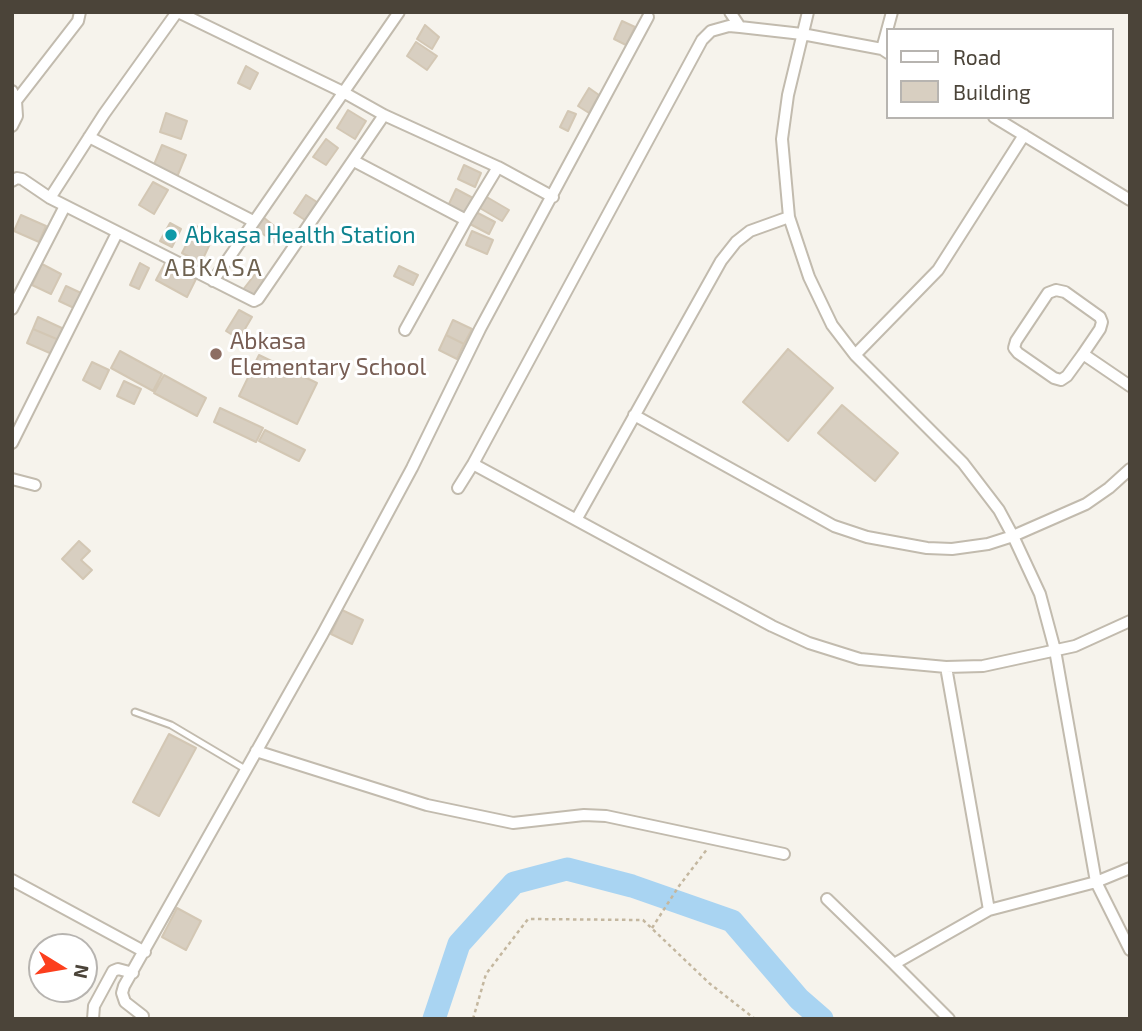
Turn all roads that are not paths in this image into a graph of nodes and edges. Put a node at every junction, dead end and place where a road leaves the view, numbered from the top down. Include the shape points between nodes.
1 (80, 12) edge
2 (178, 12) edge
3 (399, 12) edge
4 (730, 12) edge
5 (808, 12) edge
6 (648, 18) dead end
7 (740, 27) junction
8 (802, 34) junction
9 (885, 51) edge
10 (343, 92) junction
11 (14, 96) edge
12 (384, 116) junction
13 (997, 119) edge
14 (12, 126) edge
15 (1024, 135) junction
16 (89, 137) junction
17 (355, 161) junction
18 (499, 167) junction
19 (12, 181) edge
20 (553, 197) junction
21 (50, 198) junction
22 (1130, 200) edge
23 (65, 206) junction
24 (789, 217) junction
25 (466, 220) junction
26 (253, 221) junction
27 (117, 233) junction
28 (213, 281) junction
29 (12, 309) edge
30 (405, 330) dead end
31 (1083, 354) junction
32 (855, 355) junction
33 (1130, 386) edge
34 (634, 415) junction
35 (12, 443) edge
36 (473, 464) junction
37 (1130, 469) edge
38 (12, 479) edge
39 (35, 485) dead end
40 (458, 488) dead end
41 (576, 520) junction
42 (1013, 536) junction
43 (1130, 621) edge
44 (1055, 650) junction
45 (946, 667) junction
46 (135, 712) dead end
47 (256, 751) junction
48 (245, 769) junction
49 (784, 854) dead end
50 (1130, 868) edge
51 (12, 880) edge
52 (1096, 882) junction
53 (827, 899) dead end
54 (989, 910) junction
55 (1129, 946) edge
56 (145, 952) junction
57 (894, 964) junction
58 (133, 973) junction
59 (143, 1016) dead end
60 (93, 1019) edge
61 (948, 1019) edge

1 - 11 street via 78,21
2 - 10 street
2 - 16 street
3 - 10 street
4 - 7 street
5 - 8 street
6 - 20 street
7 - 8 street
7 - 36 street via 711,31 702,40
8 - 9 street
8 - 24 street via 782,139
10 - 12 street
10 - 26 street
11 - 14 street via 17,116
12 - 17 street
12 - 18 street
13 - 15 street
15 - 22 street
15 - 32 street via 938,270
16 - 21 street
16 - 26 street
17 - 25 street
17 - 28 street via 256,301
18 - 20 street
18 - 25 street
19 - 21 street via 22,179
20 - 47 street via 329,624
21 - 23 street
23 - 27 street
23 - 29 street
24 - 32 street via 808,277 832,325
24 - 34 street via 750,231 736,242
25 - 30 street
26 - 28 street
27 - 28 street
27 - 35 street
31 - 31 street via 1100,329 1100,317 1065,292 1048,293 1014,348 1061,380
31 - 33 street
32 - 42 street via 963,463
34 - 41 street
34 - 42 street via 834,526 867,537 952,549
36 - 40 street
36 - 41 street
37 - 42 street via 1086,504
38 - 39 street
41 - 45 street via 809,643 860,659
42 - 44 street via 1040,594
43 - 44 street
44 - 45 street via 983,666
44 - 52 street
45 - 54 street
46 - 48 lane via 171,725
47 - 48 street
47 - 49 street via 427,805 513,823 606,816
48 - 56 street
50 - 52 street
51 - 56 street
52 - 54 street
52 - 55 street
53 - 57 street
54 - 57 street
56 - 58 street
57 - 61 street
58 - 59 street via 122,993 125,1002
58 - 60 street via 113,971 94,1006

